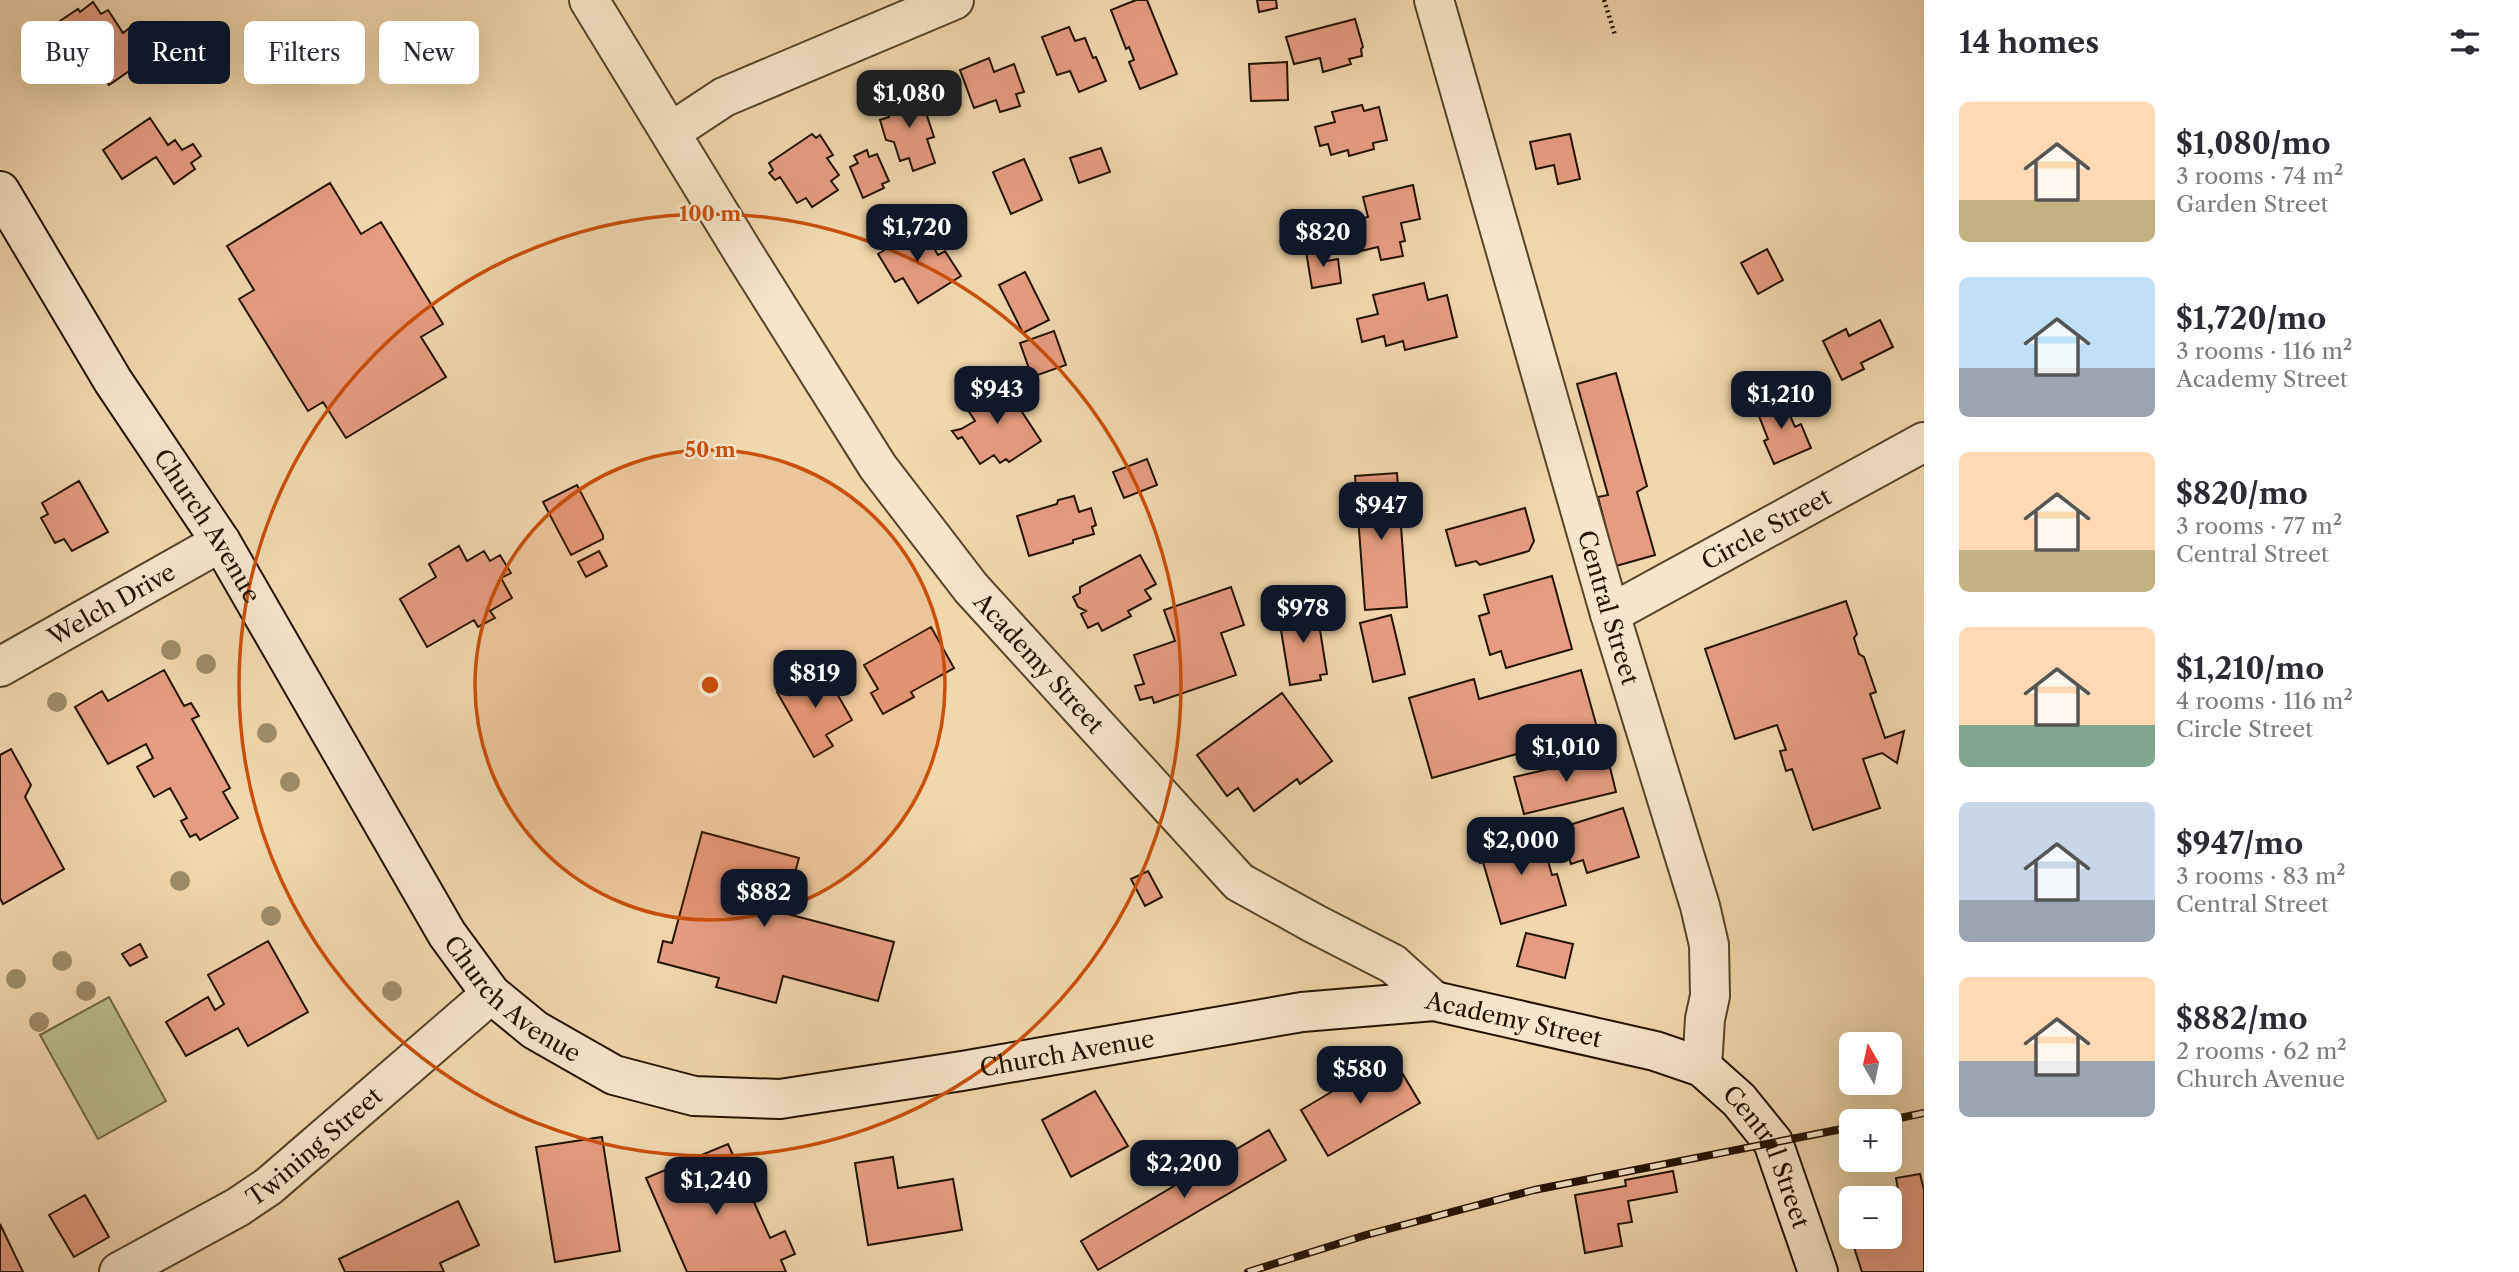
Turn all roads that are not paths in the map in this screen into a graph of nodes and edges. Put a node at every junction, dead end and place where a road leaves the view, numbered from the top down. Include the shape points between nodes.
1 (589, 0) edge
2 (954, 0) edge
3 (1434, 0) edge
4 (671, 132) junction
5 (0, 191) edge
6 (1924, 442) edge
7 (221, 542) junction
8 (1611, 614) junction
9 (0, 667) edge
10 (491, 994) junction
11 (1434, 1001) junction
12 (1702, 1067) junction
13 (119, 1272) edge
14 (1818, 1272) edge

1 - 4 street, Academy Street
2 - 4 street via 724,97
3 - 8 street, Central Street
4 - 11 street, Academy Street via 878,467 973,591 1239,882 1393,964
5 - 7 street, Church Avenue via 113,380
6 - 8 street, Circle Street
7 - 9 street, Welch Drive
7 - 10 street, Church Avenue via 441,923
8 - 12 street, Central Street via 1709,945 1710,996
10 - 11 street, Church Avenue via 536,1030 614,1075 694,1096 780,1099 1302,1012
10 - 13 street, Twining Street via 269,1186 239,1208
11 - 12 street, Academy Street via 1655,1051
12 - 14 street, Central Street via 1739,1100 1773,1142

